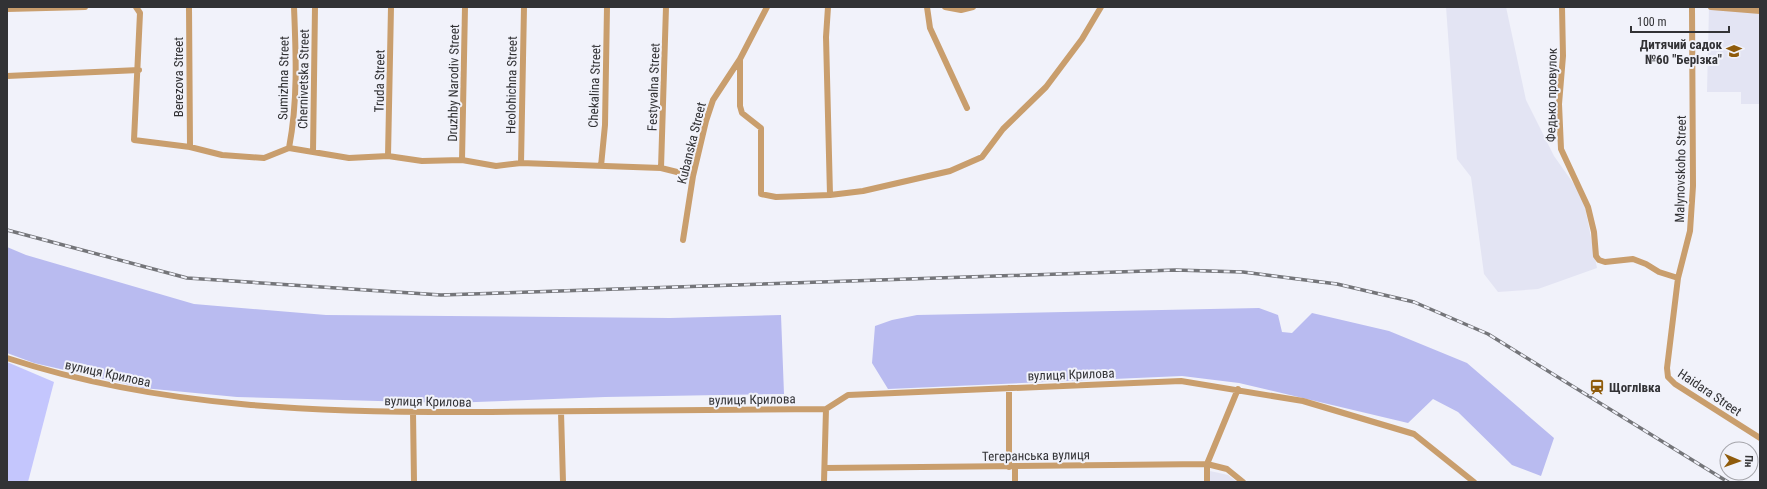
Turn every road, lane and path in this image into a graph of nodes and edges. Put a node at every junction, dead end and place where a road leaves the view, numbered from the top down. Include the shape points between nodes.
1 (85, 7) edge
2 (136, 7) edge
3 (189, 7) edge
4 (294, 7) edge
5 (315, 7) edge
6 (391, 7) edge
7 (465, 7) edge
8 (524, 7) edge
9 (607, 7) edge
10 (666, 7) edge
11 (767, 7) edge
12 (828, 7) edge
13 (927, 7) edge
14 (945, 7) edge
15 (973, 7) edge
16 (1101, 7) edge
17 (1562, 7) edge
18 (1692, 7) edge
19 (1711, 7) edge
20 (7, 9) edge
21 (1760, 11) edge
22 (740, 59) junction
23 (139, 70) junction
24 (7, 76) edge
25 (967, 108) dead end
26 (190, 147) junction
27 (289, 148) junction
28 (313, 152) junction
29 (388, 156) junction
30 (462, 160) junction
31 (521, 163) junction
32 (601, 166) junction
33 (661, 168) junction
34 (693, 176) junction
35 (830, 195) junction
36 (682, 240) dead end
37 (1678, 278) junction
38 (7, 358) edge
39 (1668, 377) joint
40 (1010, 388) junction
41 (1238, 389) junction
42 (826, 409) junction
43 (413, 412) junction
44 (561, 412) junction
45 (1760, 438) edge
46 (1207, 464) junction
47 (1012, 467) junction
48 (825, 468) junction
49 (414, 482) edge
50 (563, 482) edge
51 (824, 482) edge
52 (1015, 482) edge
53 (1207, 482) edge
54 (1243, 482) edge
55 (1474, 482) edge

1 - 20 street
2 - 23 street via 140,13
3 - 26 street, Berezova Street
4 - 27 street, Sumizhna Street via 295,117
5 - 28 street, Chernivetska Street
6 - 29 street, Truda Street
7 - 30 street, Druzhby Narodiv Street
8 - 31 street, Heolohichna Street
9 - 32 street, Chekalina Street via 605,125
10 - 33 street, Festyvalna Street
11 - 22 street, Kubanska Street
12 - 35 street via 826,37
13 - 25 street via 930,28
14 - 15 street via 961,10
16 - 35 street, Kubanska Street via 1082,39 1046,87 1003,129 982,157 950,171 863,191
17 - 37 street, Федько провулок via 1563,56 1559,104 1561,149 1588,207 1596,256 1604,262 1633,259
18 - 37 street, Malynovskoho Street via 1693,186 1690,231
19 - 21 street
22 - 34 street, Kubanska Street via 714,100 706,121
22 - 35 street, Kubanska Street via 742,113 761,128 761,194 776,197
23 - 24 street
23 - 26 street via 134,140
26 - 27 street via 222,155 264,158
27 - 28 street
28 - 29 street via 349,158
29 - 30 street via 422,161
30 - 31 street via 496,166
31 - 32 street
32 - 33 street
33 - 34 street
34 - 36 street, Kubanska Street
37 - 39 street, Malynovskoho Street
38 - 43 street, вулиця Крилова via 53,373 157,395 278,407
39 - 45 street, Haidara Street
40 - 41 street, вулиця Крилова via 1181,381
40 - 42 street, вулиця Крилова via 848,395
40 - 47 street
41 - 46 street
41 - 55 street, вулиця Крилова via 1303,401 1414,434
42 - 44 street, вулиця Крилова
42 - 48 street
43 - 44 street, вулиця Крилова
43 - 49 street
44 - 50 street
46 - 47 street, Тегеранська вулиця
46 - 53 street
46 - 54 street, Тегеранська вулиця via 1227,469
47 - 48 street, Тегеранська вулиця
47 - 52 street
48 - 51 street

